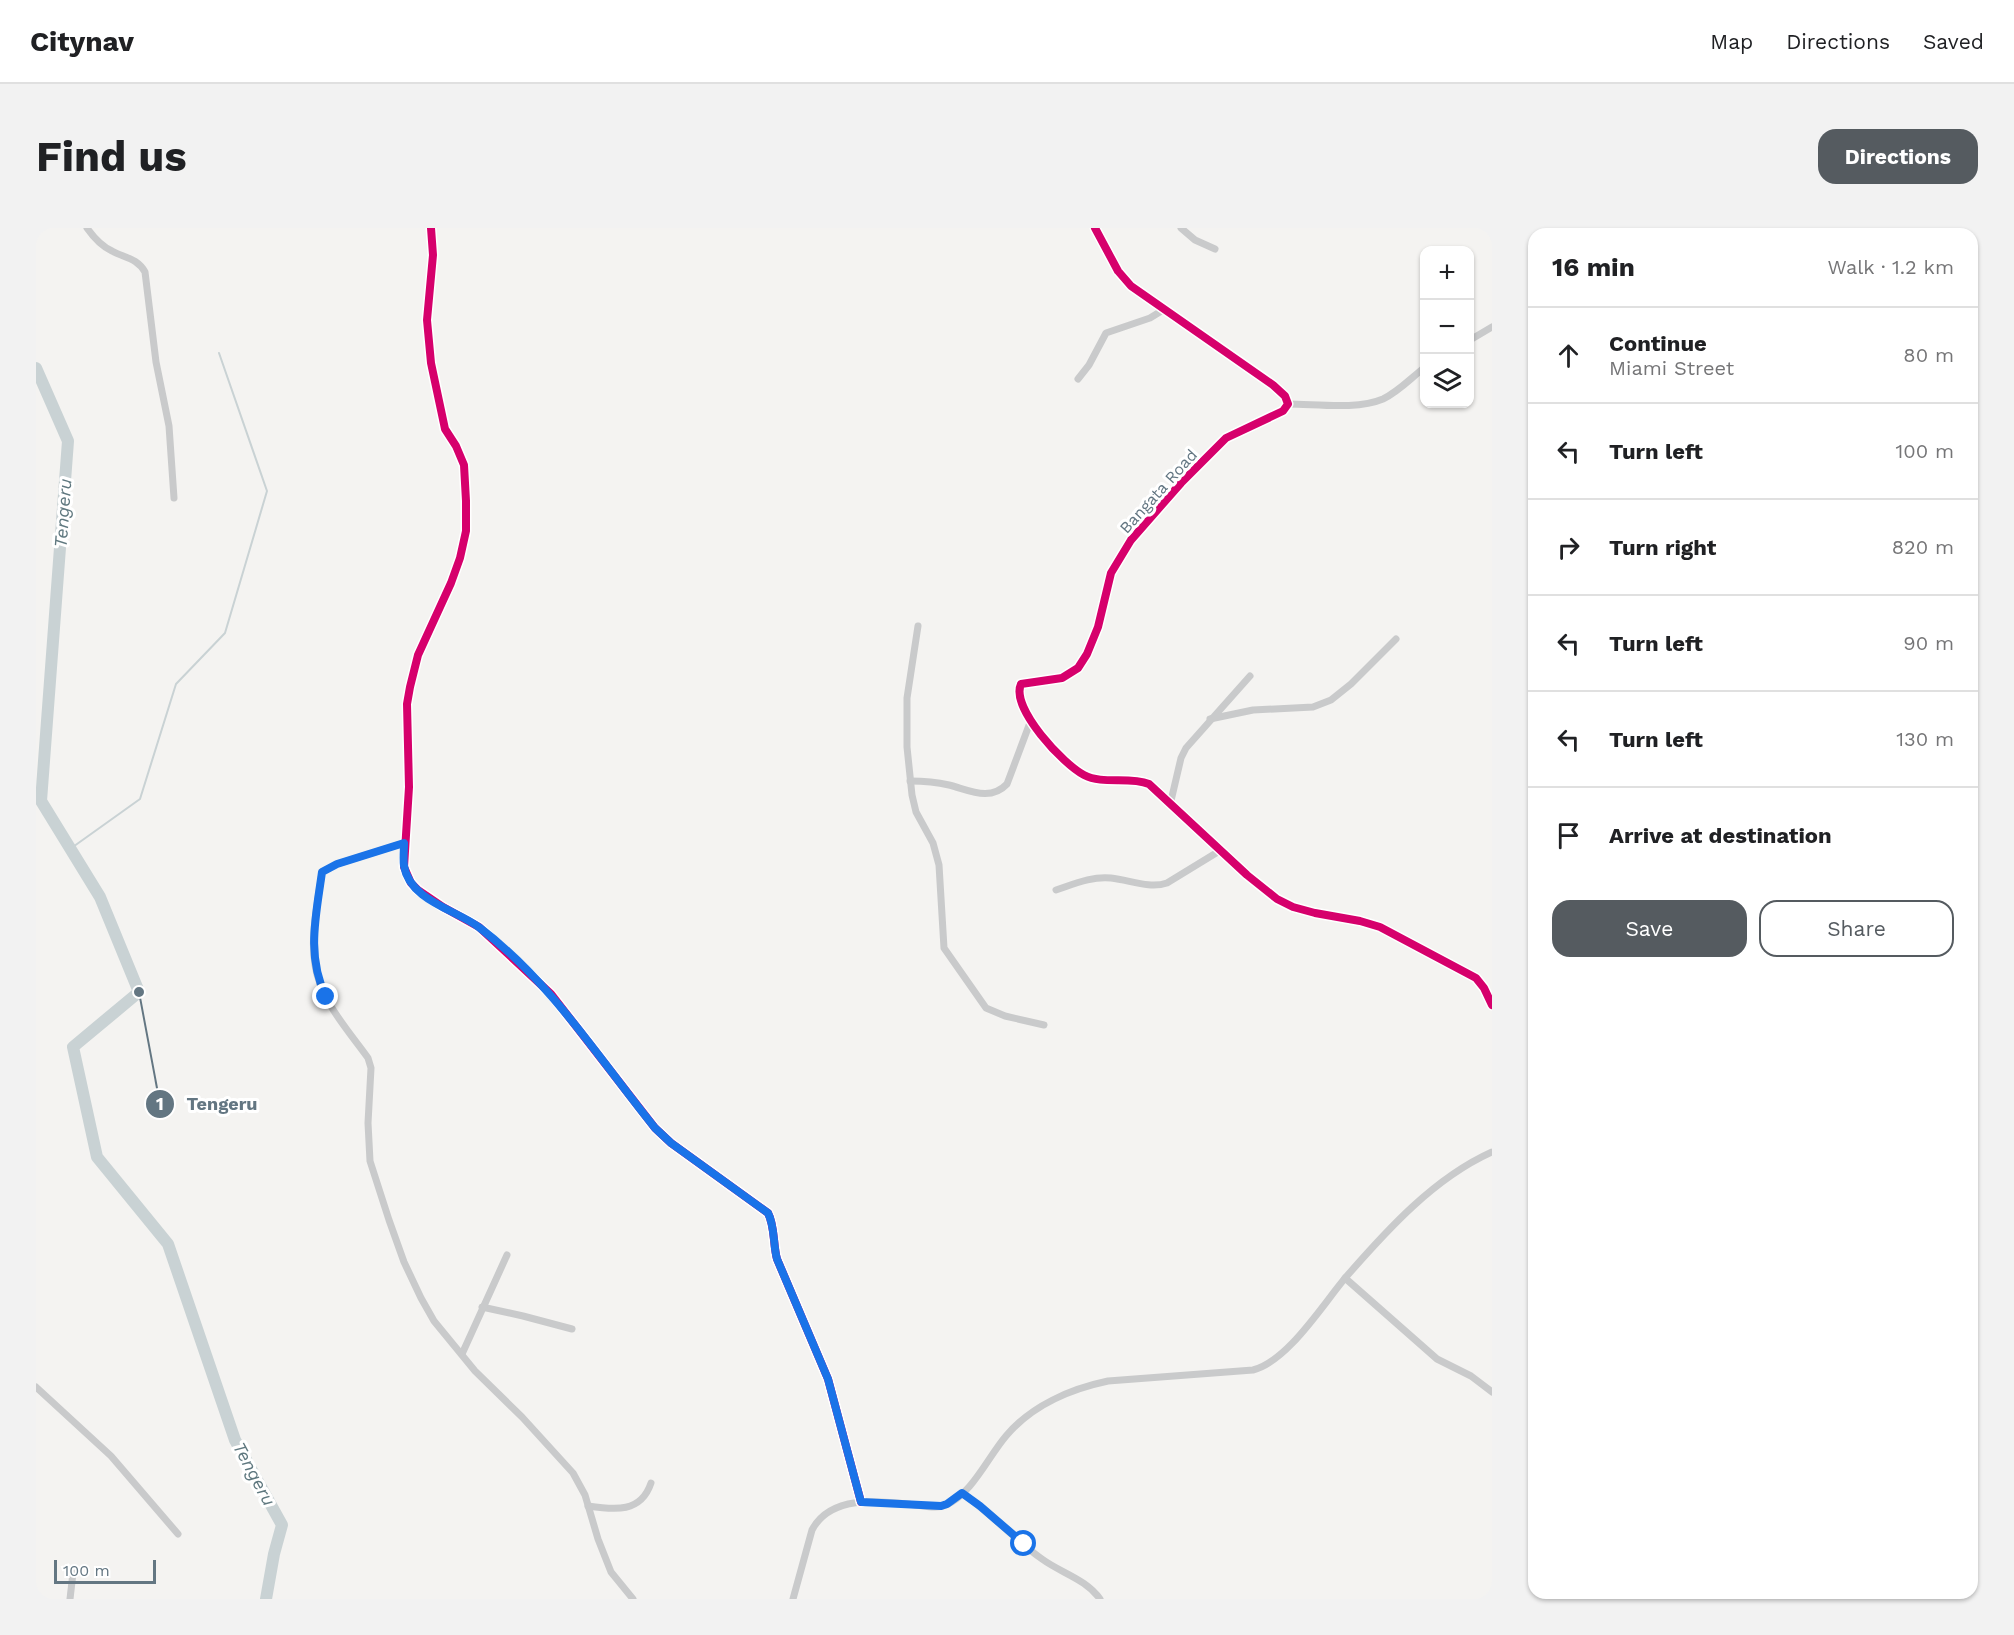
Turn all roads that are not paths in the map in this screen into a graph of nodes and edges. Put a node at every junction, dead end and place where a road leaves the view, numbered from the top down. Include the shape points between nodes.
1 (87, 228) edge
2 (431, 228) edge
3 (1095, 228) edge
4 (1181, 228) edge
5 (1215, 249) dead end
6 (1163, 310) junction
7 (1492, 327) edge
8 (1474, 338) edge
9 (1420, 372) edge
10 (1078, 378) dead end
11 (1288, 404) junction
12 (174, 498) dead end
13 (918, 626) dead end
14 (1396, 639) dead end
15 (1250, 676) dead end
16 (1210, 719) junction
17 (1031, 720) junction
18 (910, 781) junction
19 (1170, 805) junction
20 (404, 843) junction
21 (1221, 850) junction
22 (1056, 890) dead end
23 (1492, 1005) edge
24 (1044, 1025) dead end
25 (1492, 1152) edge
26 (507, 1255) dead end
27 (1345, 1278) junction
28 (482, 1307) junction
29 (572, 1329) dead end
30 (462, 1354) junction
31 (36, 1387) edge
32 (1492, 1392) edge
33 (651, 1483) dead end
34 (962, 1493) junction
35 (861, 1502) junction
36 (588, 1506) junction
37 (178, 1534) dead end
38 (73, 1573) dead end
39 (70, 1599) edge
40 (633, 1599) edge
41 (793, 1599) edge
42 (1100, 1599) edge

1 - 12 street via 107,248 136,261 145,272 153,346 169,426
2 - 20 street via 433,255 427,313 431,363 445,429 464,465 465,531 457,566 418,655 410,687
3 - 6 street via 1118,271
4 - 5 street via 1194,240
6 - 10 street via 1106,333
6 - 11 street via 1273,385
7 - 8 street
9 - 11 street via 1395,392 1369,403
11 - 17 street, Bangata Road via 1283,411 1226,438 1131,540 1111,573 1098,627 1082,663 1062,678 1021,685 1019,690
13 - 18 street via 906,706
14 - 16 street via 1331,700 1313,707 1253,710
15 - 16 street
16 - 19 street via 1182,758
17 - 18 street via 1007,784 1000,790 981,794 933,782
17 - 19 street, Bangata Road via 1048,743 1085,775 1143,782
18 - 24 street via 916,812 933,843 939,865 946,953 986,1008
19 - 21 street, Bangata Road
20 - 30 street via 322,872 315,965 326,997 371,1068 370,1161 392,1231 434,1321
20 - 35 street via 404,867 411,883 479,927 519,963 552,994 655,1128 768,1213 777,1259 828,1379
21 - 22 street via 1158,886 1103,878
21 - 23 street, Bangata Road via 1285,903 1371,923 1467,972 1484,988
25 - 27 street via 1436,1187
26 - 28 street
27 - 32 street via 1430,1354
27 - 34 street via 1299,1336 1258,1369 1108,1381 1085,1386 1047,1403 1005,1437
28 - 29 street
28 - 30 street
30 - 36 street via 573,1473
31 - 37 street via 111,1456
33 - 36 street via 647,1495 632,1506
34 - 35 street via 941,1506
34 - 42 street via 1033,1553 1075,1577
35 - 41 street via 836,1507 816,1522
36 - 40 street via 611,1572
38 - 39 street

